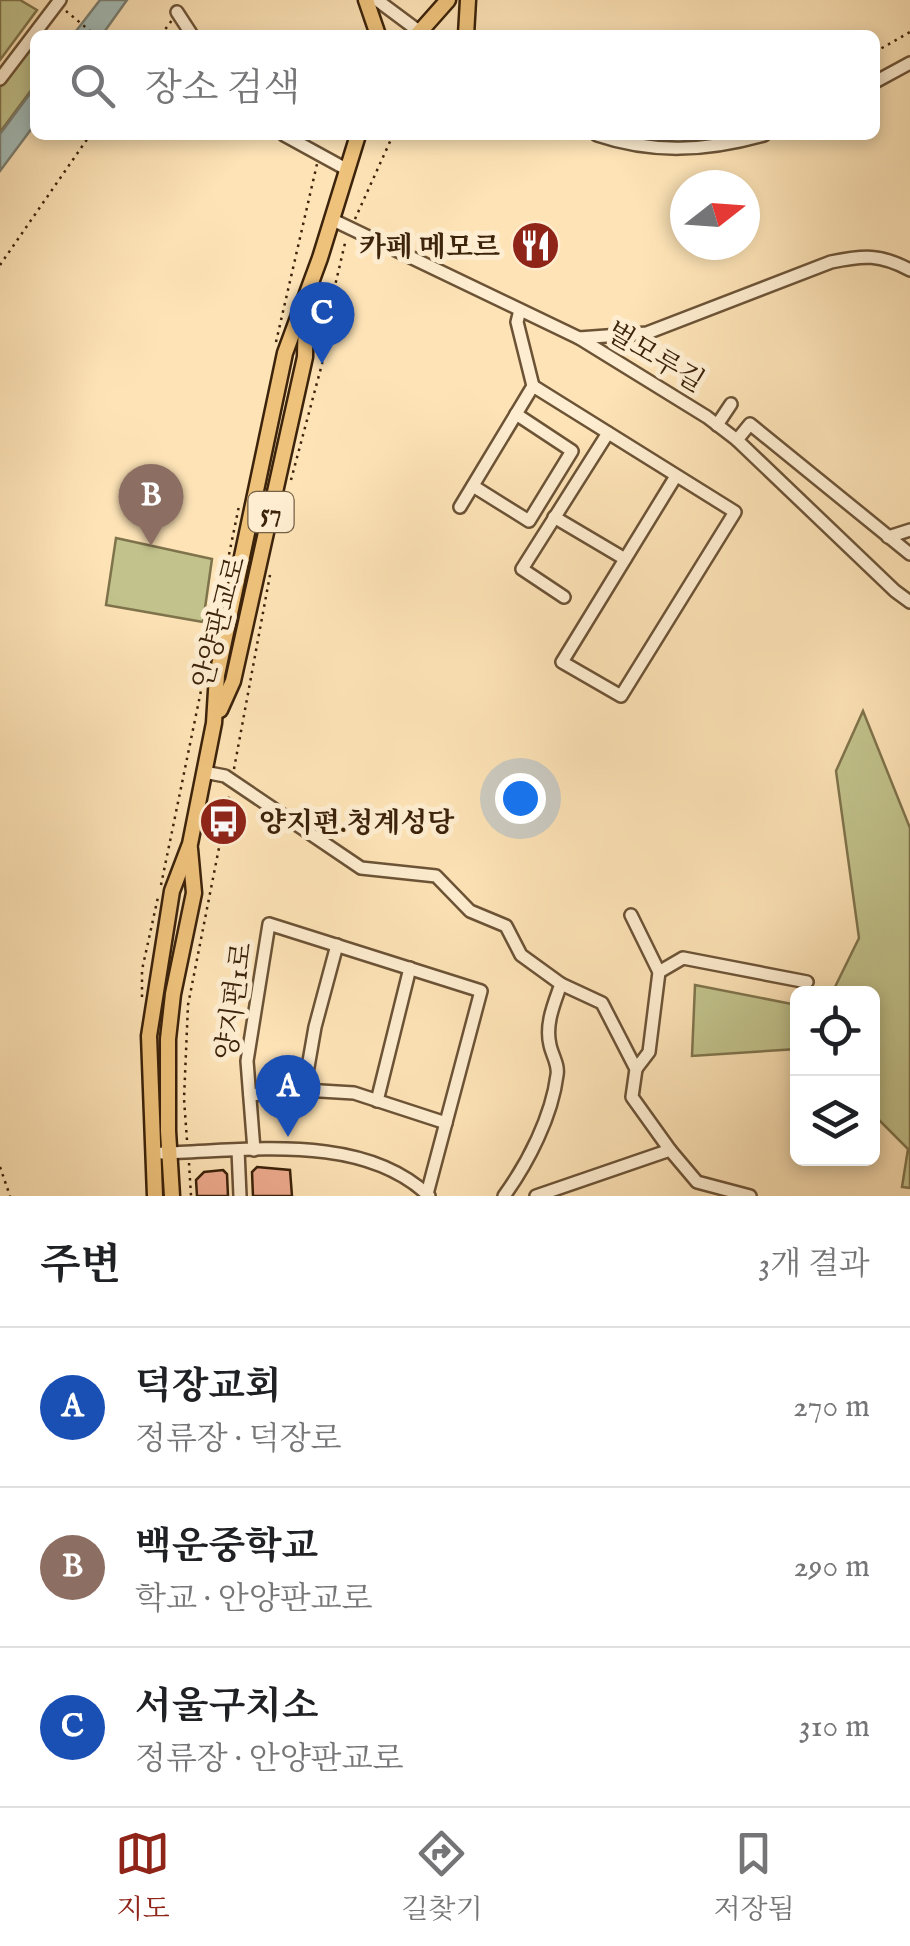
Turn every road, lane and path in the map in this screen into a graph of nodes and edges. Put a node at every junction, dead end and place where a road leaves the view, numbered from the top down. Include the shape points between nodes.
1 (366, 0) edge
2 (377, 0) edge
3 (448, 0) edge
4 (468, 0) edge
5 (59, 2) edge
6 (178, 12) dead end
7 (38, 30) edge
8 (90, 30) edge
9 (189, 30) edge
10 (376, 30) edge
11 (415, 30) edge
12 (423, 30) edge
13 (466, 30) edge
14 (910, 32) edge
15 (30, 40) edge
16 (880, 49) edge
17 (910, 64) edge
18 (0, 79) edge
19 (880, 79) edge
20 (87, 140) edge
21 (291, 140) edge
22 (356, 140) edge
23 (391, 140) edge
24 (611, 140) edge
25 (739, 140) edge
26 (346, 169) junction
27 (331, 218) junction
28 (351, 228) junction
29 (0, 265) edge
30 (910, 270) edge
31 (520, 310) junction
32 (579, 338) junction
33 (532, 386) junction
34 (731, 404) dead end
35 (516, 414) junction
36 (717, 425) junction
37 (608, 433) junction
38 (737, 440) junction
39 (676, 476) junction
40 (472, 486) junction
41 (288, 490) dead end
42 (460, 508) dead end
43 (554, 518) junction
44 (910, 530) edge
45 (888, 537) junction
46 (910, 554) edge
47 (625, 559) junction
48 (272, 562) dead end
49 (564, 597) dead end
50 (910, 602) edge
51 (204, 772) junction
52 (232, 781) junction
53 (190, 844) junction
54 (631, 915) dead end
55 (337, 946) junction
56 (410, 968) junction
57 (660, 972) junction
58 (808, 982) dead end
59 (561, 984) junction
60 (636, 1069) junction
61 (304, 1090) junction
62 (250, 1096) junction
63 (377, 1101) junction
64 (446, 1123) junction
65 (238, 1150) junction
66 (254, 1150) junction
67 (670, 1150) junction
68 (188, 1152) junction
69 (170, 1153) junction
70 (153, 1154) junction
71 (0, 1167) edge
72 (428, 1195) edge
73 (10, 1196) edge
74 (155, 1196) edge
75 (172, 1196) edge
76 (191, 1196) edge
77 (240, 1196) edge
78 (504, 1196) edge
79 (536, 1196) edge
80 (750, 1196) edge

1 - 10 main road
2 - 11 street
3 - 12 main road
4 - 13 main road
5 - 7 street
5 - 8 path
6 - 9 street
14 - 16 path
15 - 18 street
17 - 19 street
20 - 29 path
21 - 26 street
22 - 26 main road, 안양판교로 / 57
23 - 28 path
24 - 25 street via 689,150
26 - 27 main road, 안양판교로 / 57
27 - 28 street, 벌모루길
27 - 51 main road, 안양판교로 / 57 via 285,354
28 - 31 street, 벌모루길
28 - 41 path
30 - 32 street via 884,258 844,259 647,333
31 - 32 street, 벌모루길
31 - 33 street
32 - 36 street, 벌모루길
33 - 35 street
33 - 37 street
34 - 36 street
35 - 40 street
35 - 40 street via 572,451 529,521
36 - 38 street, 벌모루길
37 - 39 street
37 - 43 street
38 - 45 street via 750,424
38 - 50 street, 벌모루길
39 - 47 street
39 - 47 street via 735,512 621,696 562,662
40 - 42 street
43 - 47 street
43 - 49 street via 522,569
44 - 45 street
45 - 46 street
48 - 52 path
51 - 52 street
51 - 53 main road, 안양판교로 / 57
52 - 59 street via 361,868 436,876 470,911 506,926 522,956
52 - 68 path via 188,1004
53 - 69 main road, 안양판교로 / 57 via 194,893 168,1039
53 - 70 main road, 안양판교로 / 57 via 172,890 150,1036
54 - 57 street
55 - 56 street, 양지편1로
55 - 61 street
55 - 62 street, 양지편1로 via 269,924 247,1061
56 - 63 street
56 - 64 street, 양지편1로 via 480,991
57 - 58 street via 684,958
57 - 60 street via 649,1052
59 - 60 street via 602,1003
59 - 78 street via 550,1012 549,1042 558,1071 534,1142
60 - 67 street via 632,1097
61 - 62 street, 양지편1로
61 - 63 street, 양지편1로
62 - 66 street, 양지편1로
63 - 64 street, 양지편1로
64 - 72 street, 양지편1로
65 - 66 street
65 - 68 street
65 - 77 street
66 - 72 street via 353,1155 404,1174
67 - 79 street
67 - 80 street via 698,1182
68 - 69 street
68 - 76 path
69 - 70 street
69 - 75 main road, 안양판교로 / 57
70 - 74 main road, 안양판교로 / 57
71 - 73 path

